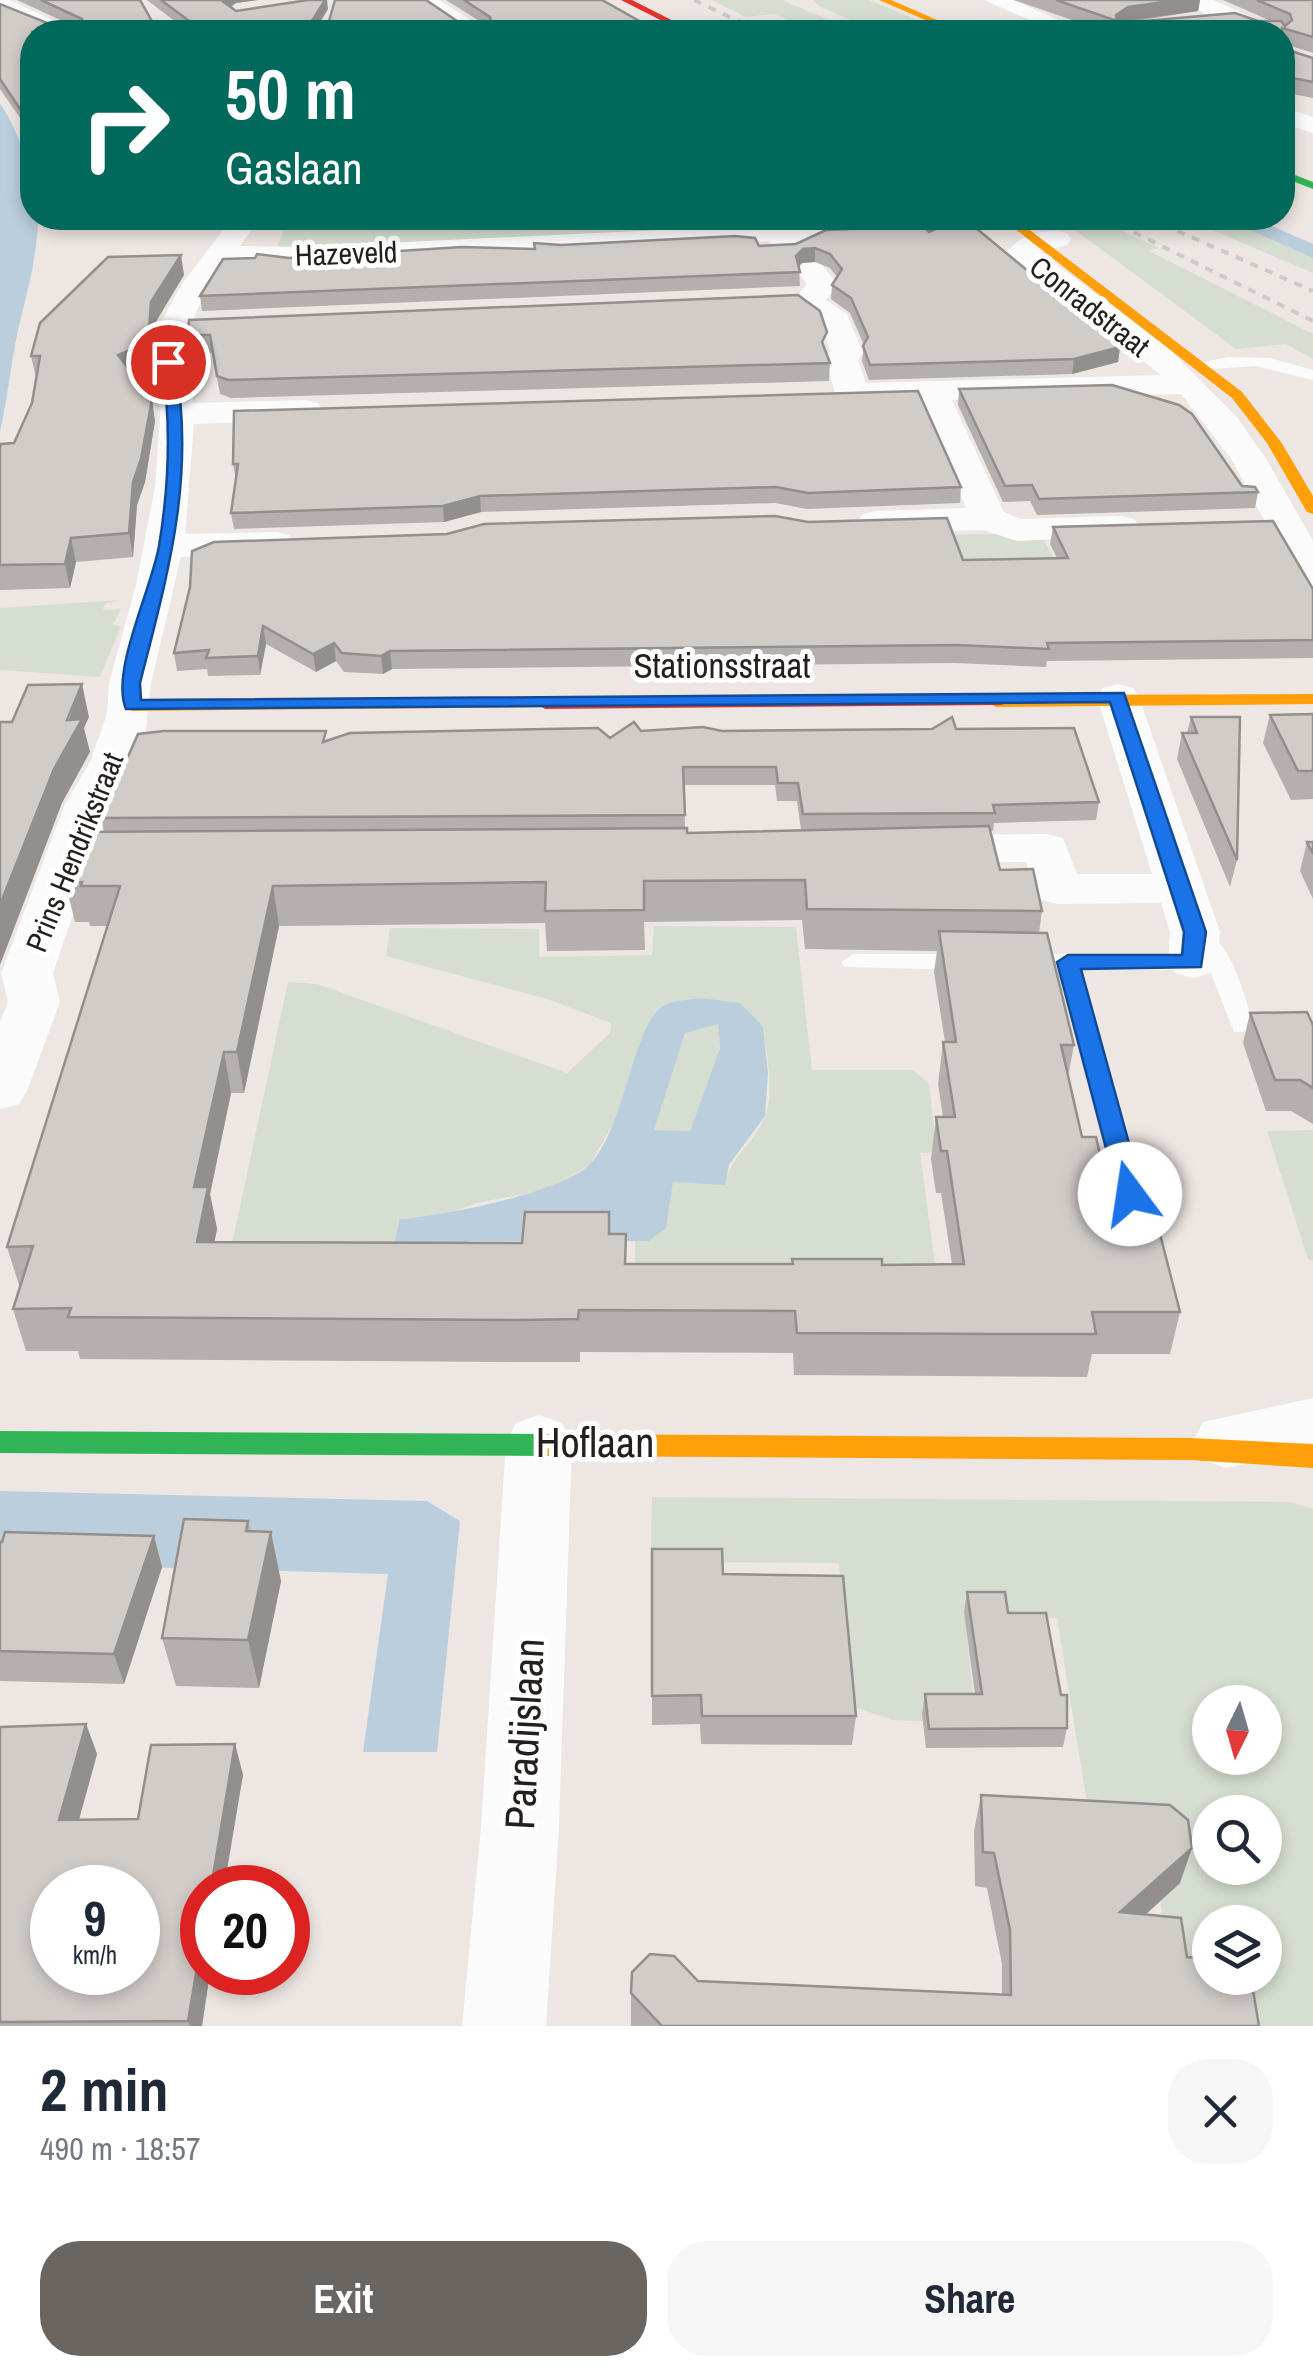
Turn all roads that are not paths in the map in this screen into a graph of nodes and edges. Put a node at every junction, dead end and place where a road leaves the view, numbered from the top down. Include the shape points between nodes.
1 (57, 0) edge
2 (424, 0) edge
3 (598, 0) edge
4 (625, 0) edge
5 (883, 0) edge
6 (996, 0) edge
7 (5, 6) edge
8 (1197, 11) edge
9 (39, 20) edge
10 (458, 20) edge
11 (637, 20) edge
12 (666, 20) edge
13 (931, 20) edge
14 (1045, 20) edge
15 (1240, 20) edge
16 (243, 230) edge
17 (773, 230) edge
18 (802, 230) edge
19 (777, 232) junction
20 (1041, 232) edge
21 (220, 254) junction
22 (810, 299) junction
23 (779, 300) edge
24 (210, 324) edge
25 (174, 325) junction
26 (1202, 370) junction
27 (1313, 375) edge
28 (931, 391) junction
29 (853, 393) junction
30 (814, 394) edge
31 (335, 409) edge
32 (178, 414) junction
33 (1313, 464) edge
34 (1298, 516) edge
35 (989, 519) junction
36 (846, 523) edge
37 (1244, 524) edge
38 (1150, 526) edge
39 (311, 542) edge
40 (167, 546) junction
41 (1313, 576) edge
42 (1118, 697) junction
43 (1313, 698) edge
44 (132, 705) junction
45 (887, 849) edge
46 (1189, 928) junction
47 (854, 962) dead end
48 (1068, 962) junction
49 (1259, 1026) edge
50 (0, 1090) edge
51 (1130, 1194) edge
52 (1313, 1424) edge
53 (0, 1442) edge
54 (539, 1442) junction
55 (1190, 1448) junction
56 (1313, 1456) edge
57 (504, 2026) edge

1 - 7 street
2 - 10 street
3 - 11 street
4 - 12 street
5 - 13 street
6 - 14 street
7 - 9 street
8 - 15 street
16 - 21 street, Prins Hendrikstraat
17 - 19 street
18 - 19 street, Hazeveld
19 - 21 street, Hazeveld via 301,256
19 - 22 street via 822,284
20 - 26 street, Conradstraat via 1021,252
21 - 25 street, Prins Hendrikstraat
22 - 23 street
22 - 29 street via 836,320
24 - 25 street
25 - 32 street, Prins Hendrikstraat via 168,362
26 - 27 lane via 1239,358
26 - 28 street
26 - 33 street via 1259,394
26 - 34 street via 1225,423
28 - 29 street
28 - 35 street
29 - 30 street
31 - 32 street
32 - 40 street, Prins Hendrikstraat
34 - 37 street
34 - 41 street
35 - 36 street
35 - 38 street via 1017,530
39 - 40 street
40 - 44 street, Prins Hendrikstraat via 130,683
42 - 43 street, Stationsstraat
42 - 44 street, Stationsstraat
42 - 46 street
44 - 50 street, Prins Hendrikstraat via 102,785 88,804 90,854 27,973 34,1002
45 - 46 street via 1046,848 1057,889
46 - 48 lane
46 - 49 lane via 1216,955 1243,1026
47 - 48 lane
48 - 51 lane
52 - 55 street, Hoflaan
53 - 54 street, Hoflaan
54 - 55 street, Hoflaan
54 - 57 street, Paradijslaan
55 - 56 street, Hoflaan

